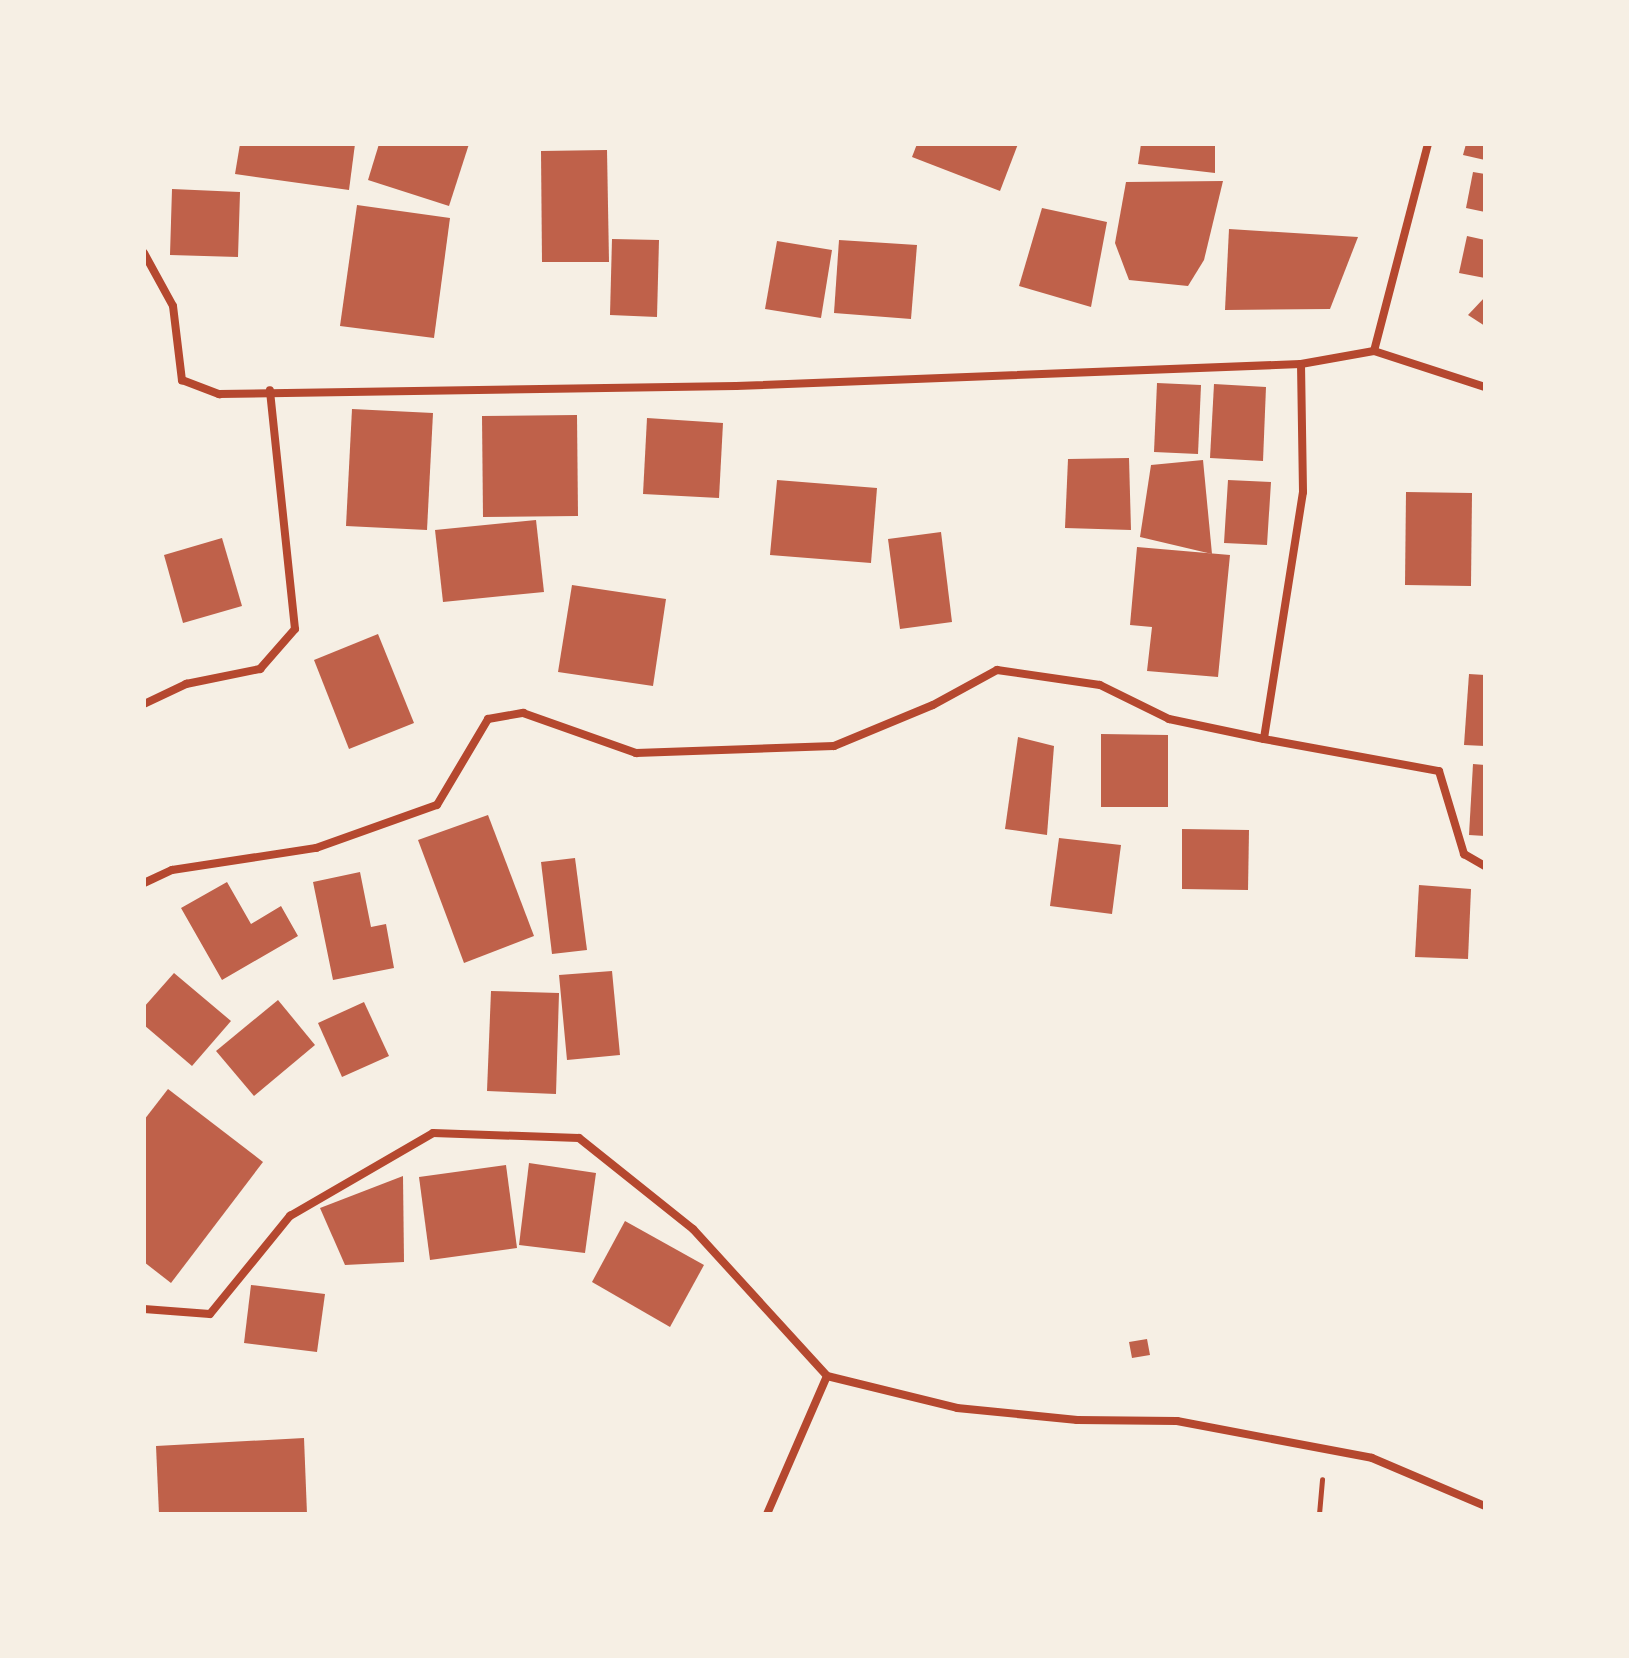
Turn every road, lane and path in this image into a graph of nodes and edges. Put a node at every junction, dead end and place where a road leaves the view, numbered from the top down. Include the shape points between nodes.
1 (1428, 144) edge
2 (144, 253) edge
3 (1374, 351) junction
4 (1301, 364) junction
5 (1485, 387) edge
6 (270, 390) junction
7 (144, 704) edge
8 (1264, 739) junction
9 (1485, 866) edge
10 (144, 883) edge
11 (144, 1309) edge
12 (827, 1376) junction
13 (1485, 1506) edge
14 (767, 1514) edge

1 - 3 street
2 - 6 street via 173,306 182,380 219,394
3 - 4 street
3 - 5 street
4 - 6 street via 736,386
4 - 8 street via 1303,492
6 - 7 street via 295,629 260,669 186,684
8 - 9 street via 1439,771 1464,854
8 - 10 street via 1169,719 1100,685 997,670 933,705 834,746 750,753 636,753 523,713 488,719 437,805 316,848 172,870
11 - 12 street via 210,1314 290,1216 433,1133 579,1138 693,1229
12 - 13 street via 957,1408 1077,1420 1177,1421 1372,1458
12 - 14 street

